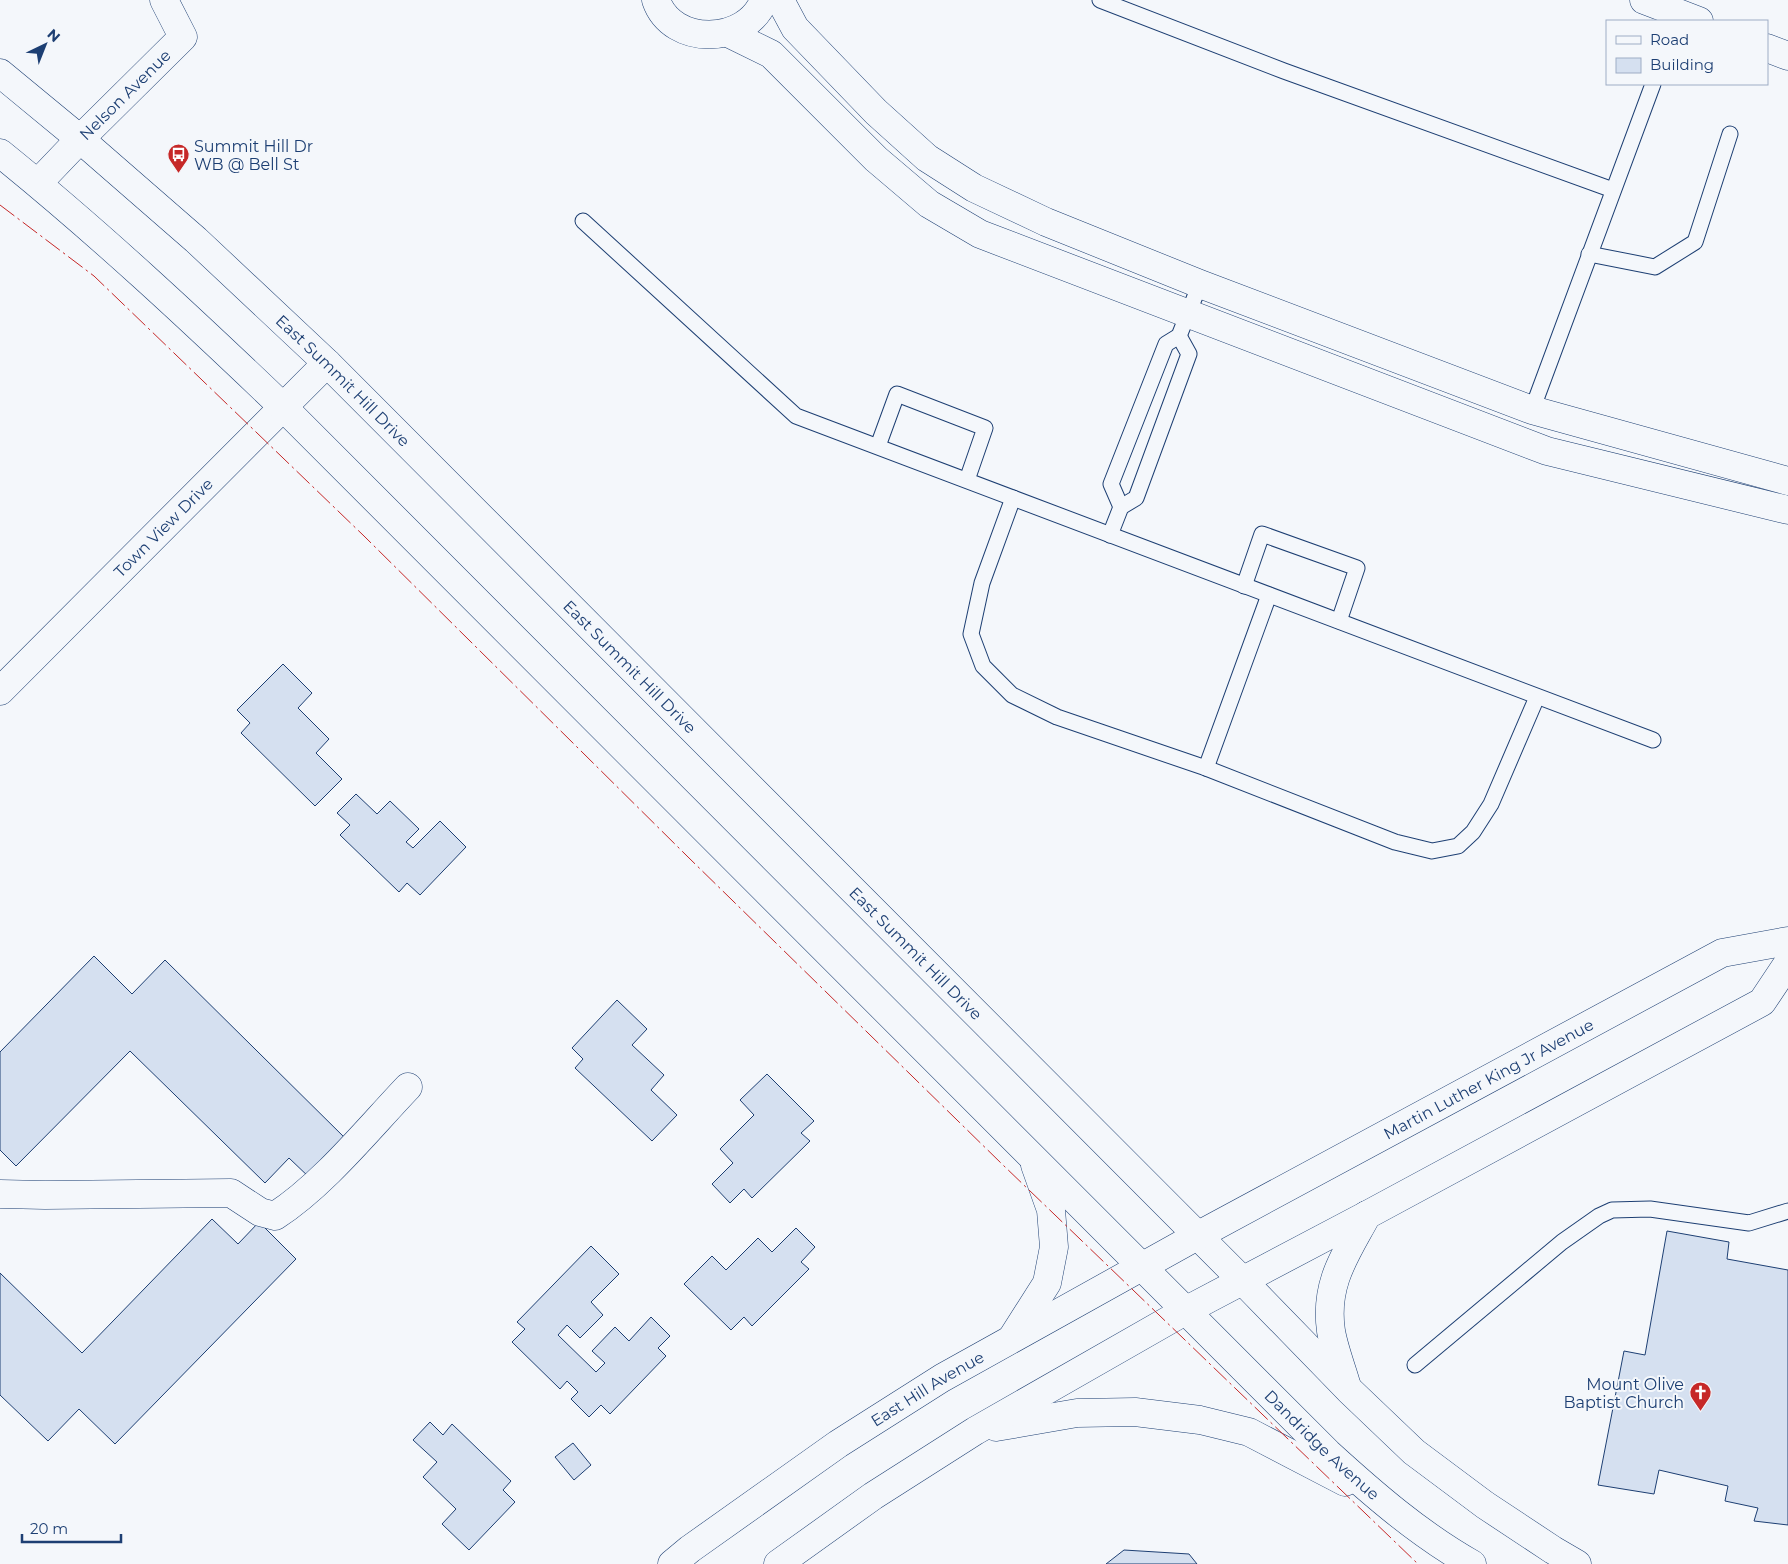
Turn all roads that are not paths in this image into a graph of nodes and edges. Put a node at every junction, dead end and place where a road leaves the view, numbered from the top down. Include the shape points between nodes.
1 (164, 0) edge
2 (656, 0) edge
3 (764, 0) edge
4 (780, 0) edge
5 (1100, 0) edge
6 (1644, 0) edge
7 (1685, 19) edge
8 (728, 33) junction
9 (1768, 48) edge
10 (1788, 56) edge
11 (0, 73) edge
12 (1653, 85) edge
13 (1730, 134) dead end
14 (80, 139) junction
15 (0, 153) edge
16 (38, 183) junction
17 (1613, 190) junction
18 (583, 221) dead end
19 (1589, 254) junction
20 (1200, 284) junction
21 (1184, 325) junction
22 (327, 363) junction
23 (284, 408) junction
24 (1532, 410) junction
25 (878, 446) junction
26 (967, 480) junction
27 (1788, 481) edge
28 (1013, 498) junction
29 (1121, 507) junction
30 (1788, 510) edge
31 (1110, 536) junction
32 (1244, 586) junction
33 (1269, 595) junction
34 (1339, 621) junction
35 (0, 691) edge
36 (1537, 697) junction
37 (1653, 740) dead end
38 (1206, 768) junction
39 (1788, 941) edge
40 (1788, 964) edge
41 (408, 1087) dead end
42 (1032, 1156) junction
43 (0, 1194) edge
44 (1788, 1211) edge
45 (1368, 1215) junction
46 (1197, 1236) junction
47 (1141, 1267) junction
48 (1242, 1280) junction
49 (1185, 1311) junction
50 (1010, 1340) junction
51 (1415, 1365) dead end
52 (1349, 1390) junction
53 (975, 1431) junction
54 (1377, 1498) junction
55 (672, 1564) edge
56 (778, 1564) edge
57 (1472, 1564) edge
58 (1577, 1564) edge

1 - 14 main road, Nelson Avenue via 183,37
2 - 8 main road via 670,20 688,31 708,36
3 - 8 main road via 747,23
4 - 20 main road via 796,28 876,112 927,158 974,188 1046,222
5 - 17 lane via 1284,71
6 - 7 main road
8 - 21 main road via 771,54 876,159 929,204 980,234
9 - 10 main road
11 - 14 main road, East Summit Hill Drive
12 - 17 lane
13 - 19 lane via 1695,242 1655,268
14 - 16 main road, Nelson Avenue
14 - 22 main road, East Summit Hill Drive via 203,246
15 - 16 main road
16 - 23 main road via 155,286
17 - 19 lane
18 - 25 lane via 796,416
19 - 24 lane
20 - 21 lane
20 - 24 main road
21 - 29 lane via 1190,354 1136,498
21 - 29 lane via 1166,344 1111,484
21 - 30 main road via 1547,451
22 - 23 main road, Town View Drive
22 - 46 main road, East Summit Hill Drive
23 - 35 main road, Town View Drive
23 - 42 main road
24 - 27 main road
25 - 26 lane
25 - 26 lane via 897,394 985,428
26 - 28 lane
28 - 31 lane
28 - 38 lane via 982,583 971,634 983,666 1012,695 1057,717
29 - 31 lane
31 - 32 lane
32 - 33 lane
32 - 34 lane via 1262,534 1357,568
33 - 34 lane
33 - 38 lane
34 - 36 lane
36 - 37 lane
36 - 38 lane via 1491,804 1473,832 1458,846 1449,848 1432,851 1395,842
39 - 46 main road, Martin Luther King Jr Avenue via 1722,953
40 - 45 main road via 1762,1002
41 - 43 main road via 327,1173 293,1205 275,1216 260,1212 231,1193
42 - 47 main road
42 - 50 main road via 1051,1210 1054,1247 1047,1282
44 - 51 lane via 1749,1223 1650,1209 1612,1210 1562,1242
45 - 48 main road
45 - 52 main road via 1340,1265 1330,1297 1331,1331
46 - 47 main road, East Hill Avenue
46 - 48 main road, East Summit Hill Drive
47 - 49 main road
47 - 50 main road, East Hill Avenue
48 - 49 main road
48 - 52 main road, East Summit Hill Drive
49 - 53 main road
49 - 54 main road, Dandridge Avenue
50 - 55 main road, East Hill Avenue via 942,1378 838,1444
52 - 58 main road via 1414,1452 1485,1505
53 - 54 main road via 1077,1413 1134,1412 1200,1420 1249,1432
53 - 56 main road via 873,1496
54 - 57 main road, Dandridge Avenue

